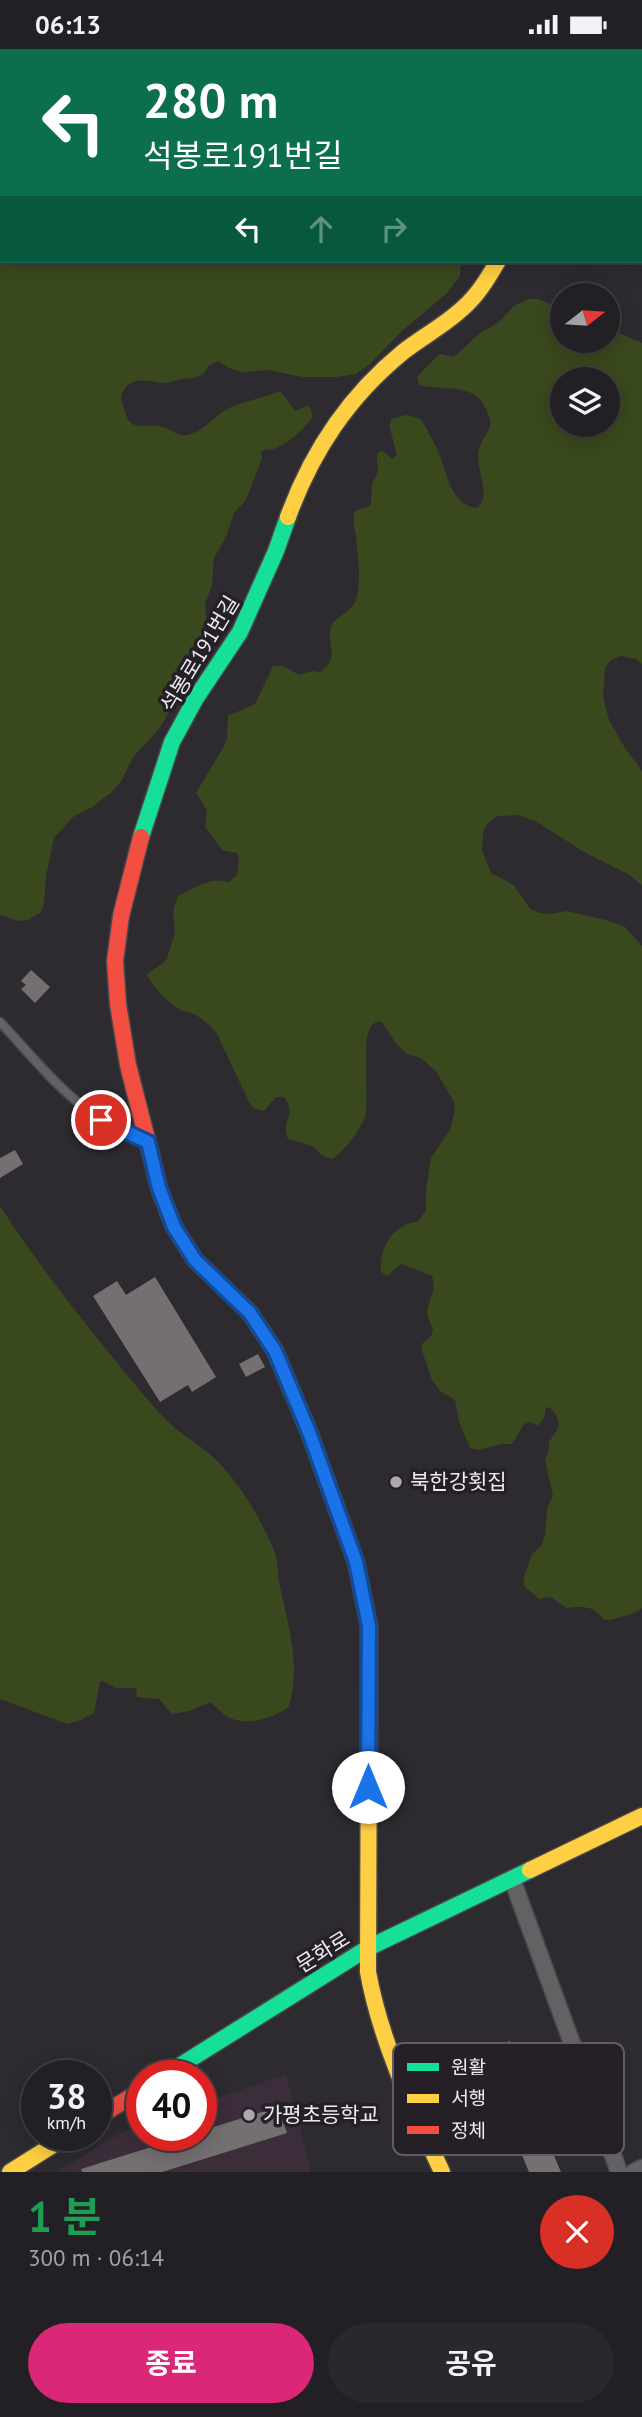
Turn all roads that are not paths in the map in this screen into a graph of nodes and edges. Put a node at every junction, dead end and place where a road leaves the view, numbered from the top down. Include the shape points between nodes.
1 (492, 264) edge
2 (0, 1022) edge
3 (148, 1142) junction
4 (642, 1816) edge
5 (512, 1878) junction
6 (368, 1948) junction
7 (572, 2043) edge
8 (189, 2060) edge
9 (393, 2064) edge
10 (43, 2151) edge
11 (434, 2155) edge
12 (613, 2155) edge
13 (642, 2168) edge
14 (10, 2172) edge
15 (442, 2172) edge
16 (619, 2172) edge
17 (634, 2172) edge

1 - 3 street, 석봉로191번길 via 464,308 403,352 344,409 300,485 240,632 173,742 135,855 115,961 128,1065
2 - 3 lane via 86,1108 109,1125
3 - 6 street, 석봉로191번길 via 174,1227 195,1260 250,1313 275,1351 356,1562 369,1626
4 - 5 street, 문화로
5 - 6 street, 문화로
5 - 7 street
6 - 8 street, 문화로
6 - 9 street, 석봉로191번길 via 377,2021
10 - 14 street
11 - 15 street, 석봉로191번길
12 - 16 street
13 - 17 street

